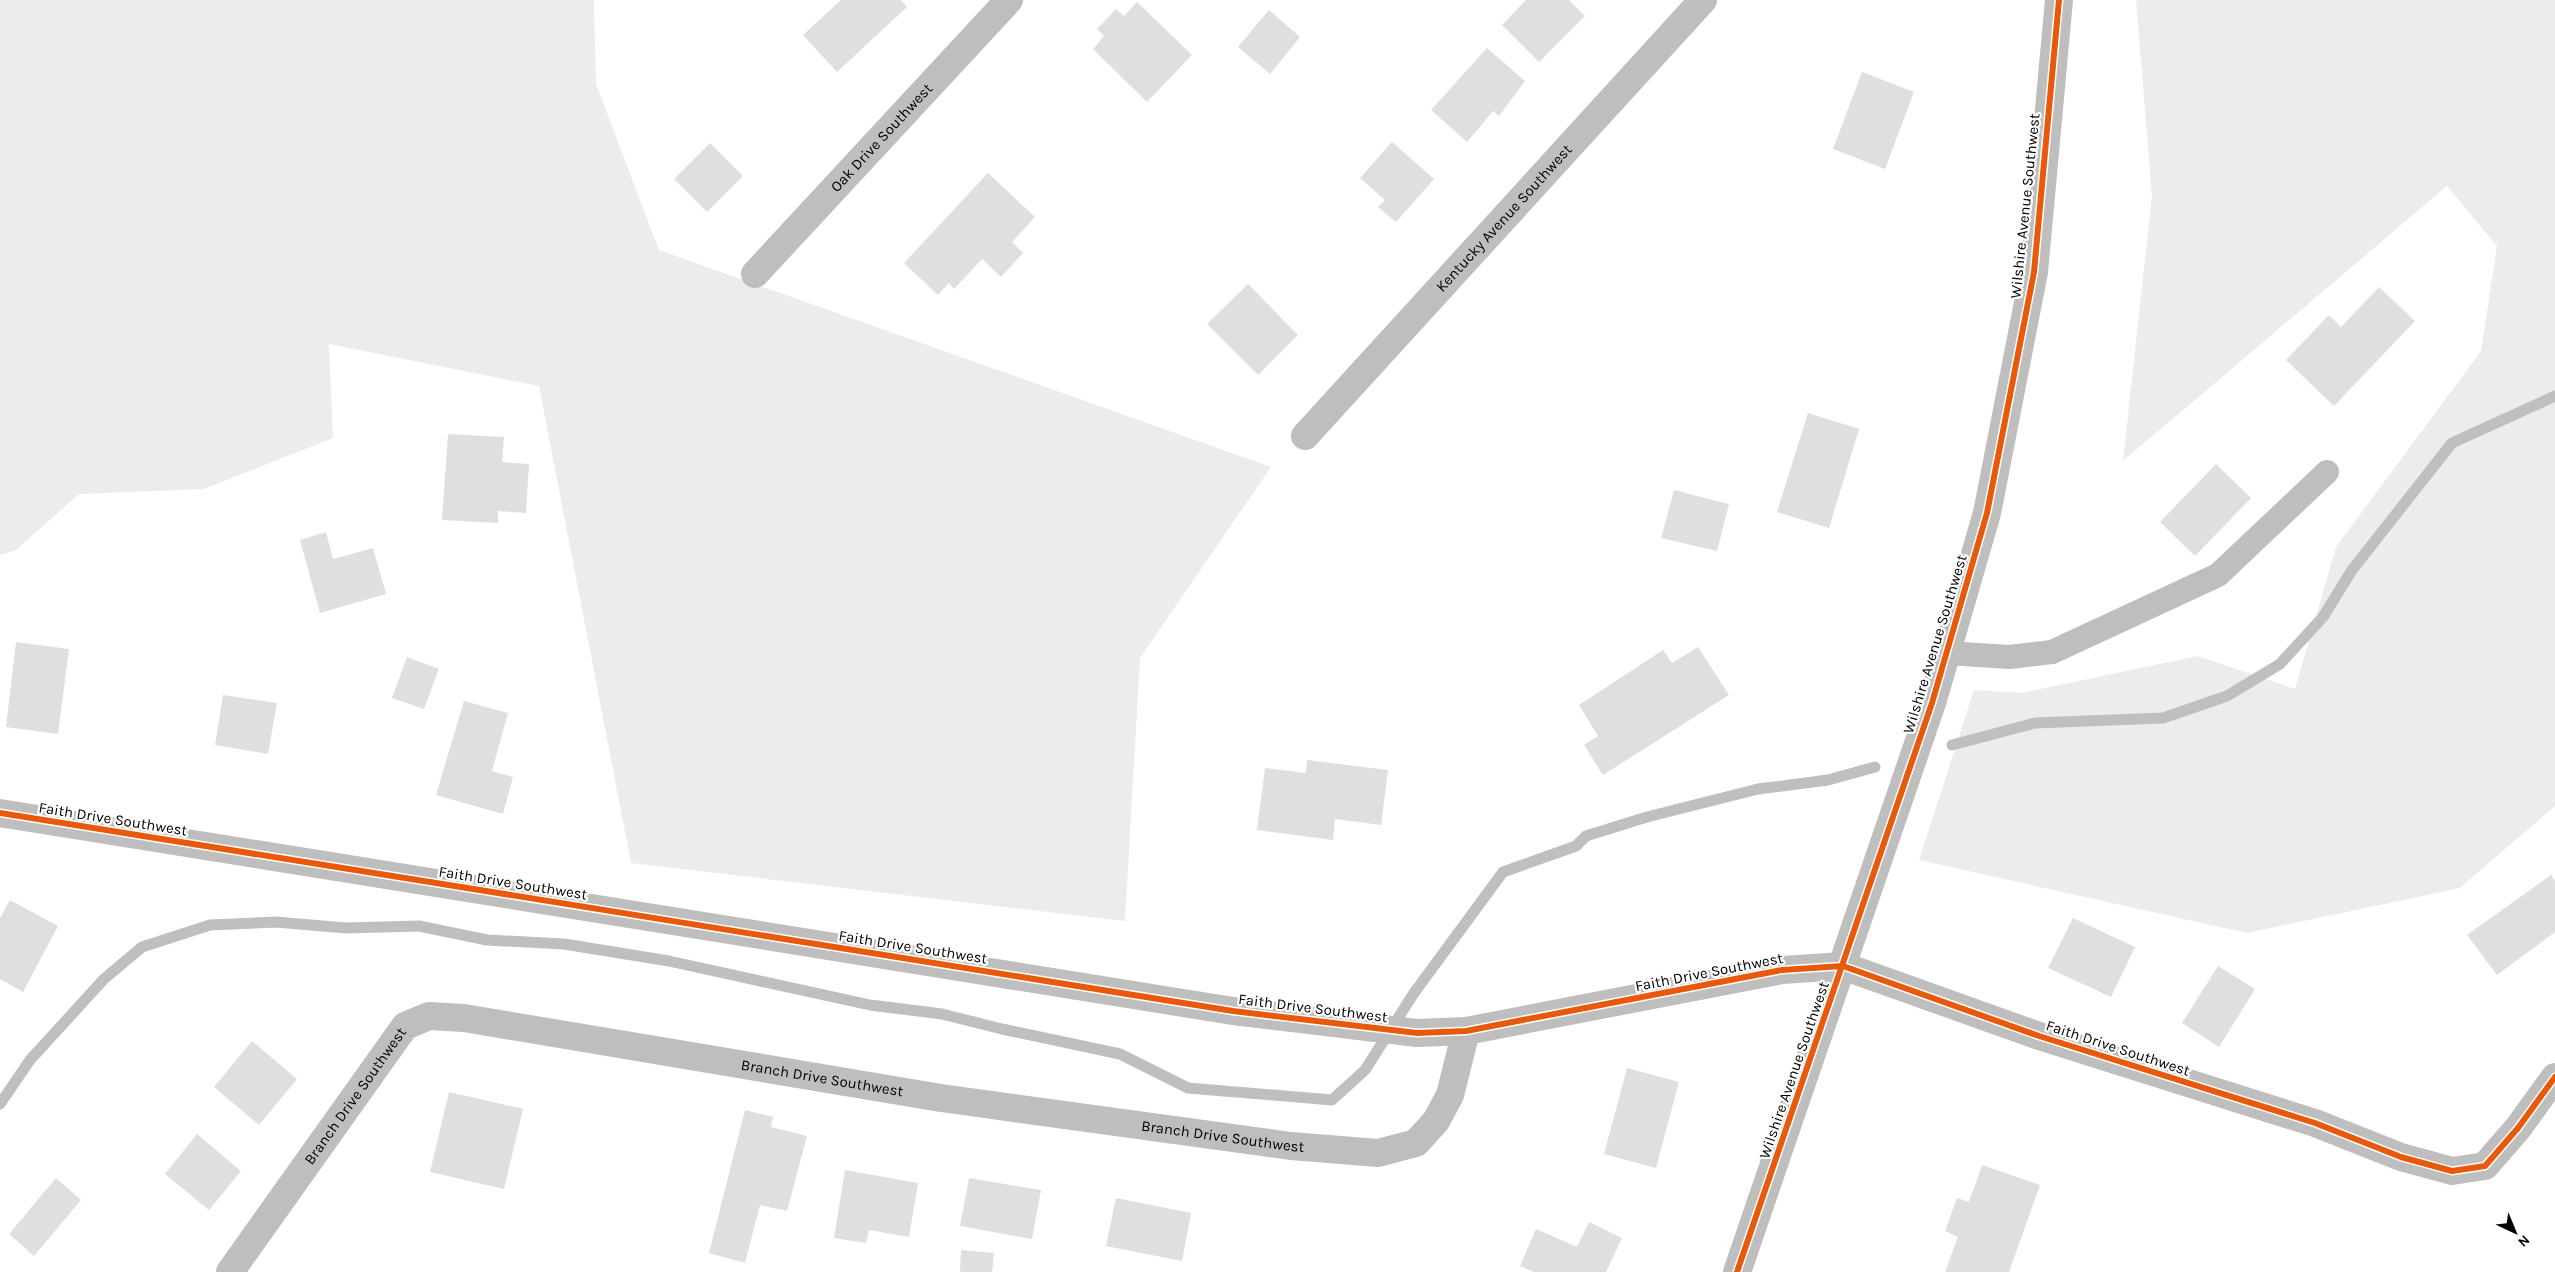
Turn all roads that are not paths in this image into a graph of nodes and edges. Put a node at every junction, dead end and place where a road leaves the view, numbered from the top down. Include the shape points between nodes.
1 (1009, 0) edge
2 (1703, 0) edge
3 (2059, 0) edge
4 (754, 274) dead end
5 (1305, 436) dead end
6 (2327, 472) dead end
7 (1947, 653) junction
8 (0, 813) edge
9 (1843, 966) junction
10 (1466, 1031) junction
11 (2555, 1077) edge
12 (230, 1272) edge
13 (1737, 1272) edge

1 - 4 street, Oak Drive Southwest
2 - 5 street, Kentucky Avenue Southwest
3 - 7 street, Wilshire Avenue Southwest via 2034,272 1987,514
6 - 7 lane via 2218,575 2052,652 2009,658
7 - 9 street, Wilshire Avenue Southwest
8 - 10 street, Faith Drive Southwest via 1223,1009 1417,1033
9 - 10 street, Faith Drive Southwest via 1782,970
9 - 11 street, Faith Drive Southwest via 2039,1036 2315,1123 2401,1157 2452,1172 2485,1166
9 - 13 street, Wilshire Avenue Southwest
10 - 12 street, Branch Drive Southwest via 1450,1095 1436,1121 1416,1143 1378,1153 1291,1146 941,1098 464,1018 429,1016 405,1026

